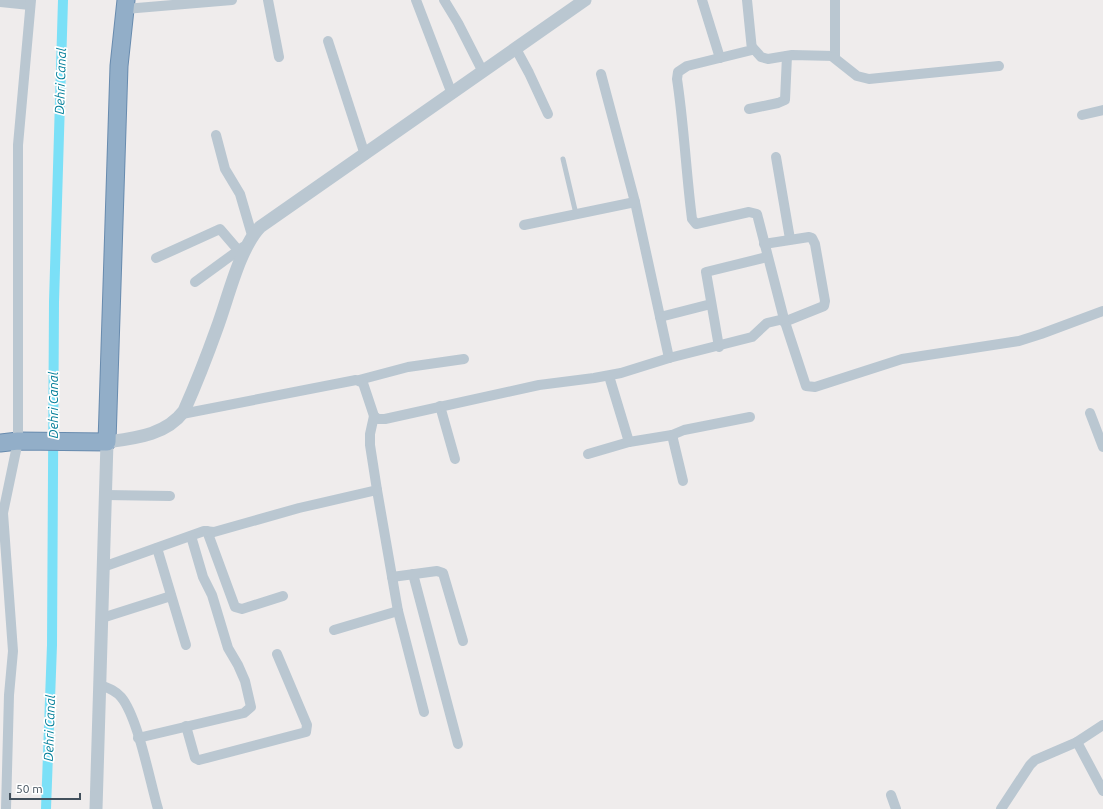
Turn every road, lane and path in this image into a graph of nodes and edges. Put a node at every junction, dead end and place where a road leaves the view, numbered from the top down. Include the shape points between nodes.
1 (232, 0) edge
2 (268, 0) edge
3 (416, 0) edge
4 (444, 0) edge
5 (585, 0) edge
6 (702, 0) edge
7 (747, 0) edge
8 (835, 0) edge
9 (0, 2) edge
10 (31, 3) edge
11 (125, 5) edge
12 (328, 41) dead end
13 (753, 48) junction
14 (516, 49) junction
15 (787, 56) junction
16 (833, 57) junction
17 (279, 58) dead end
18 (720, 58) junction
19 (999, 66) dead end
20 (483, 72) junction
21 (601, 74) dead end
22 (452, 94) junction
23 (749, 109) dead end
24 (1103, 110) edge
25 (548, 114) dead end
26 (1082, 115) dead end
27 (216, 135) dead end
28 (365, 155) junction
29 (776, 157) dead end
30 (563, 159) dead end
31 (635, 202) junction
32 (576, 214) junction
33 (524, 225) dead end
34 (790, 239) junction
35 (246, 243) junction
36 (764, 244) junction
37 (767, 257) junction
38 (156, 258) dead end
39 (195, 282) dead end
40 (711, 304) junction
41 (1103, 311) edge
42 (660, 317) junction
43 (784, 320) junction
44 (719, 347) junction
45 (669, 358) junction
46 (464, 359) dead end
47 (609, 376) junction
48 (359, 380) junction
49 (440, 406) junction
50 (1090, 413) dead end
51 (182, 414) junction
52 (374, 416) junction
53 (750, 417) dead end
54 (672, 435) junction
55 (25, 441) junction
56 (107, 442) junction
57 (629, 442) junction
58 (0, 443) edge
59 (1103, 447) edge
60 (588, 454) dead end
61 (455, 459) dead end
62 (683, 481) dead end
63 (377, 490) junction
64 (106, 495) junction
65 (170, 496) dead end
66 (207, 531) junction
67 (191, 536) junction
68 (157, 548) junction
69 (103, 567) junction
70 (414, 574) junction
71 (392, 577) junction
72 (171, 596) junction
73 (283, 596) dead end
74 (398, 611) junction
75 (102, 618) junction
76 (334, 630) dead end
77 (463, 641) dead end
78 (186, 645) dead end
79 (277, 654) dead end
80 (100, 685) junction
81 (424, 712) dead end
82 (1103, 725) edge
83 (186, 726) junction
84 (138, 738) junction
85 (1077, 742) junction
86 (458, 744) dead end
87 (1103, 791) edge
88 (891, 794) dead end
89 (6, 809) edge
90 (96, 809) edge
91 (158, 809) edge
92 (896, 809) edge
93 (1000, 809) edge

1 - 11 street
2 - 17 street
3 - 22 street
4 - 20 street
5 - 14 street
6 - 18 street
7 - 13 street
8 - 16 street via 836,54
9 - 10 street
10 - 55 street via 18,145
11 - 56 highway via 119,80
12 - 28 street
13 - 15 street via 768,59
13 - 18 street via 750,51
14 - 20 street
14 - 25 street
15 - 16 street
15 - 23 street via 785,100
16 - 19 street via 857,76 868,79
18 - 36 street via 682,68 677,75 692,219 696,224 754,212 758,216
20 - 22 street
21 - 31 street
22 - 28 street
24 - 26 street
27 - 35 street via 225,169 240,194
28 - 35 street via 260,227
29 - 34 street
30 - 32 lane
31 - 32 street
31 - 42 street
32 - 33 street
34 - 36 street
34 - 43 street via 810,237 814,240 825,301 822,308
35 - 38 street via 220,229
35 - 39 street
35 - 51 street via 199,376
36 - 37 street
37 - 40 street via 706,272
37 - 43 street
40 - 42 street
40 - 44 street
41 - 43 street via 1019,341 902,359 811,387 806,386 802,380
42 - 45 street
43 - 44 street via 767,323 752,338
44 - 45 street
45 - 47 street
46 - 48 street via 408,367
47 - 49 street via 539,385
47 - 57 street
48 - 51 street
48 - 52 street via 365,386
49 - 52 street via 385,419
49 - 61 street
50 - 59 street
51 - 56 street via 176,422 151,434
52 - 63 street via 370,445
53 - 54 street via 684,430
54 - 57 street
54 - 62 street
55 - 56 highway
55 - 58 highway
55 - 89 street via 3,513 13,651 9,695
56 - 64 street
57 - 60 street
63 - 66 street via 217,531
63 - 71 street
64 - 65 street
64 - 69 street
66 - 67 street
66 - 73 street via 235,606 242,609
67 - 68 street
67 - 83 street via 228,648 241,672 251,705 250,709 244,712
68 - 69 street
68 - 72 street
69 - 75 street
70 - 71 street
70 - 77 street via 437,571 443,573
70 - 86 street
71 - 74 street
72 - 75 street
72 - 78 street
74 - 76 street
74 - 81 street
75 - 80 street
79 - 83 street via 307,725 306,732 199,760 195,758
80 - 84 street via 113,690 121,697 132,717
80 - 90 street
82 - 85 street
83 - 84 street
84 - 91 street
85 - 87 street
85 - 93 street via 1035,760
88 - 92 street

